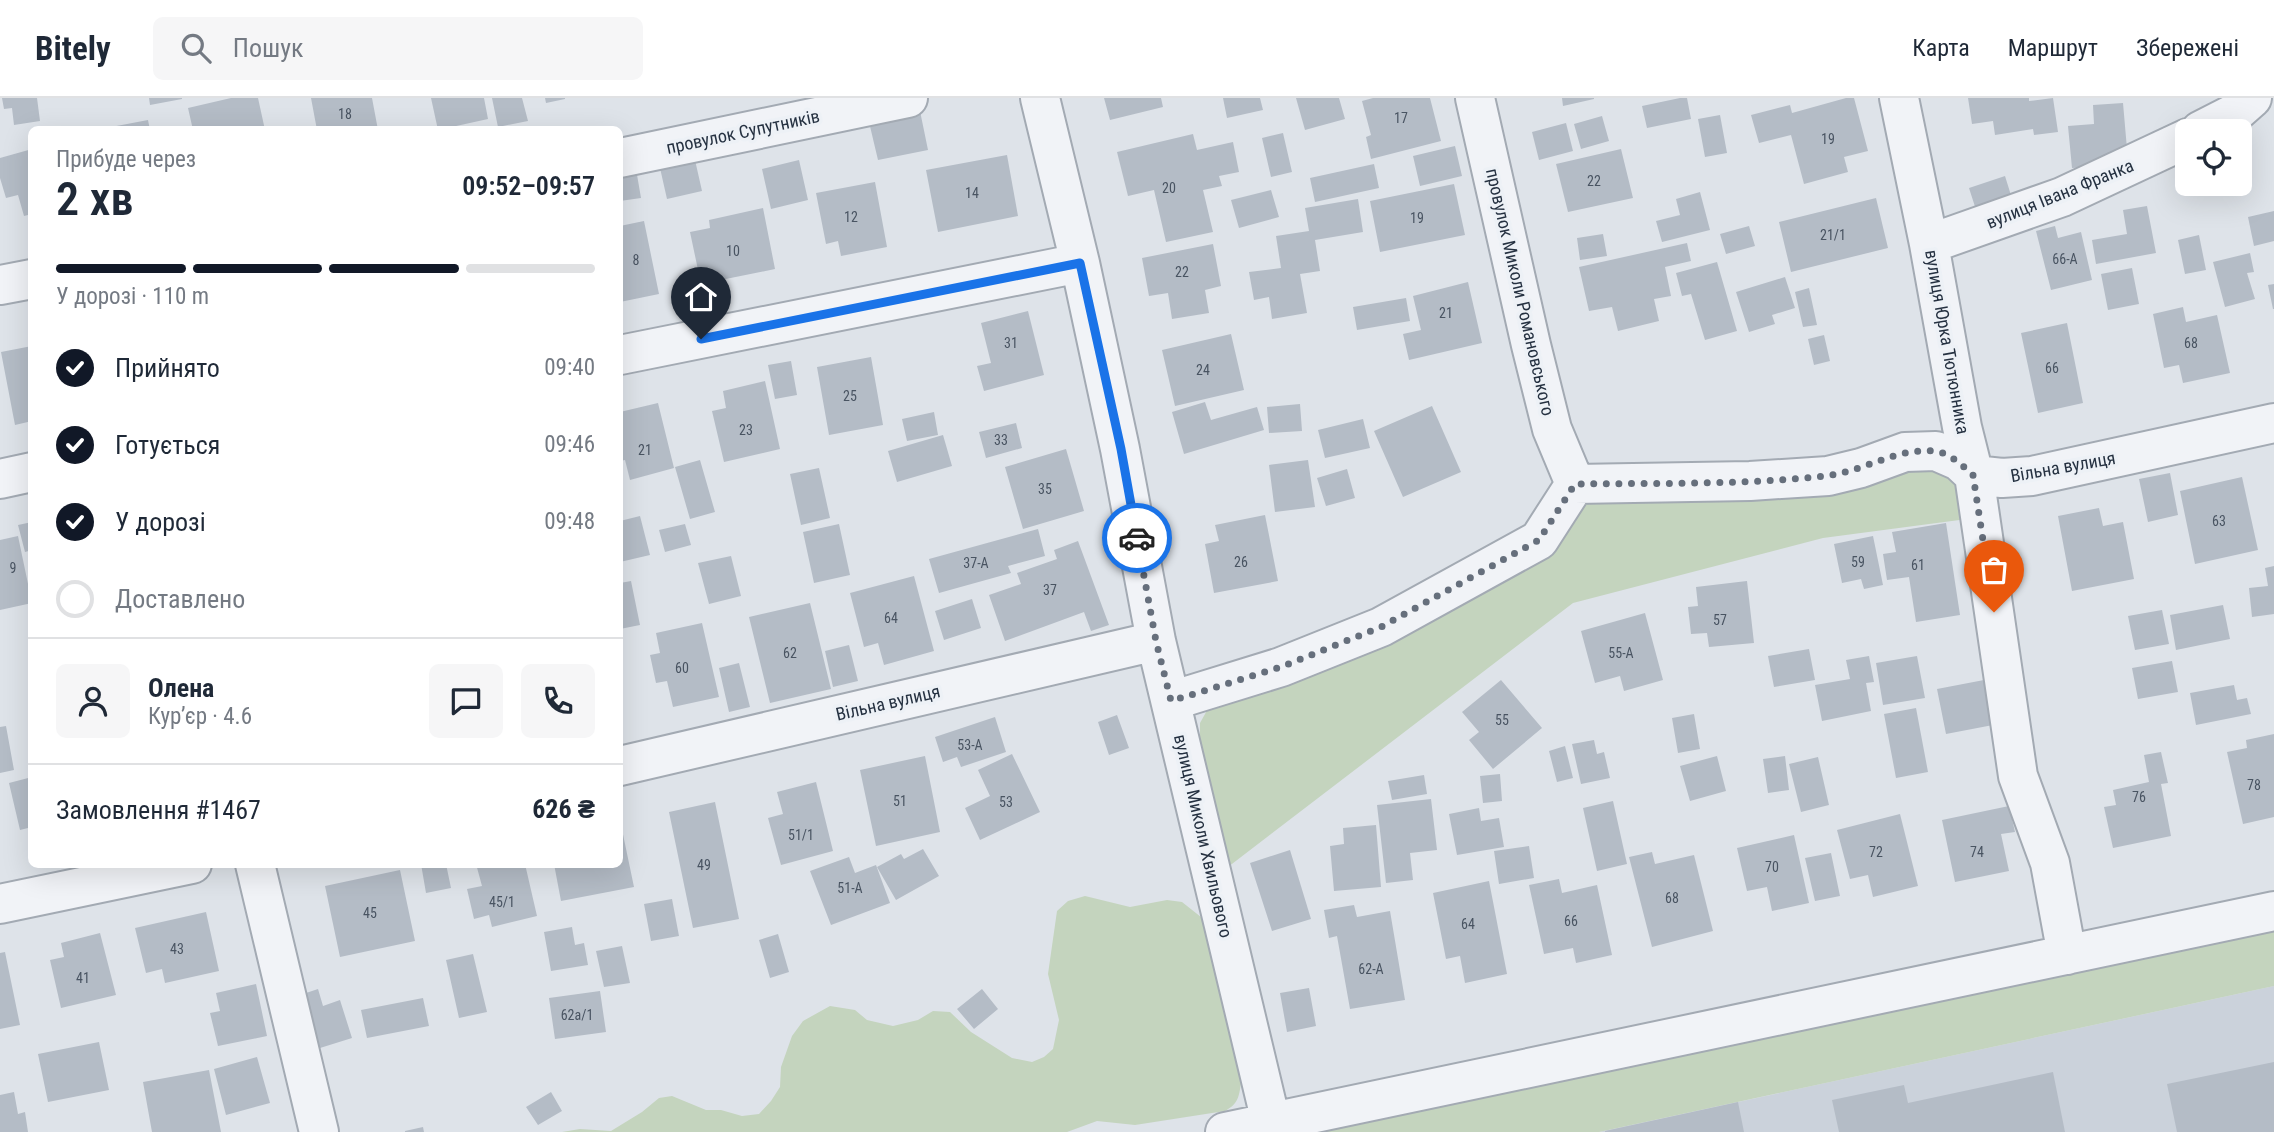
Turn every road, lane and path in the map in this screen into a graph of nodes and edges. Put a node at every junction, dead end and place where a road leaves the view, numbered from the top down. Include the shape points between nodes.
1 (908, 98) edge
2 (1040, 98) edge
3 (1475, 98) edge
4 (1899, 98) edge
5 (2252, 98) edge
6 (2223, 119) edge
7 (2175, 144) edge
8 (623, 157) edge
9 (1929, 244) junction
10 (1080, 263) junction
11 (28, 280) edge
12 (0, 285) edge
13 (623, 354) edge
14 (2274, 423) edge
15 (28, 473) edge
16 (1973, 475) junction
17 (0, 479) edge
18 (1575, 484) junction
19 (1156, 641) junction
20 (1171, 701) junction
21 (623, 765) edge
22 (173, 868) edge
23 (256, 868) edge
24 (0, 904) edge
25 (2274, 911) edge
26 (2067, 955) junction
27 (1271, 1122) junction
28 (319, 1132) edge
29 (1225, 1132) edge

1 - 8 street, провулок Супутників
2 - 10 street, вулиця Миколи Хвильового
3 - 18 street, провулок Миколи Романовського via 1549,417
4 - 9 street, вулиця Юрка Тютюнника
5 - 6 street
7 - 9 street, вулиця Івана Франка via 2062,197
9 - 16 street, вулиця Юрка Тютюнника
10 - 13 street
10 - 19 street, вулиця Миколи Хвильового via 1121,449
11 - 12 street
14 - 16 street, Вільна вулиця via 2032,476
15 - 17 street
16 - 18 street via 1958,461 1936,451 1905,452 1828,476
16 - 26 street, вулиця Юрка Тютюнника via 2018,776 2050,863
18 - 20 street via 1539,540 1381,627 1281,667
19 - 20 street, вулиця Миколи Хвильового
19 - 21 street, Вільна вулиця
20 - 27 street, вулиця Миколи Хвильового
22 - 24 street
23 - 28 street
25 - 26 street
26 - 27 street
27 - 29 street

